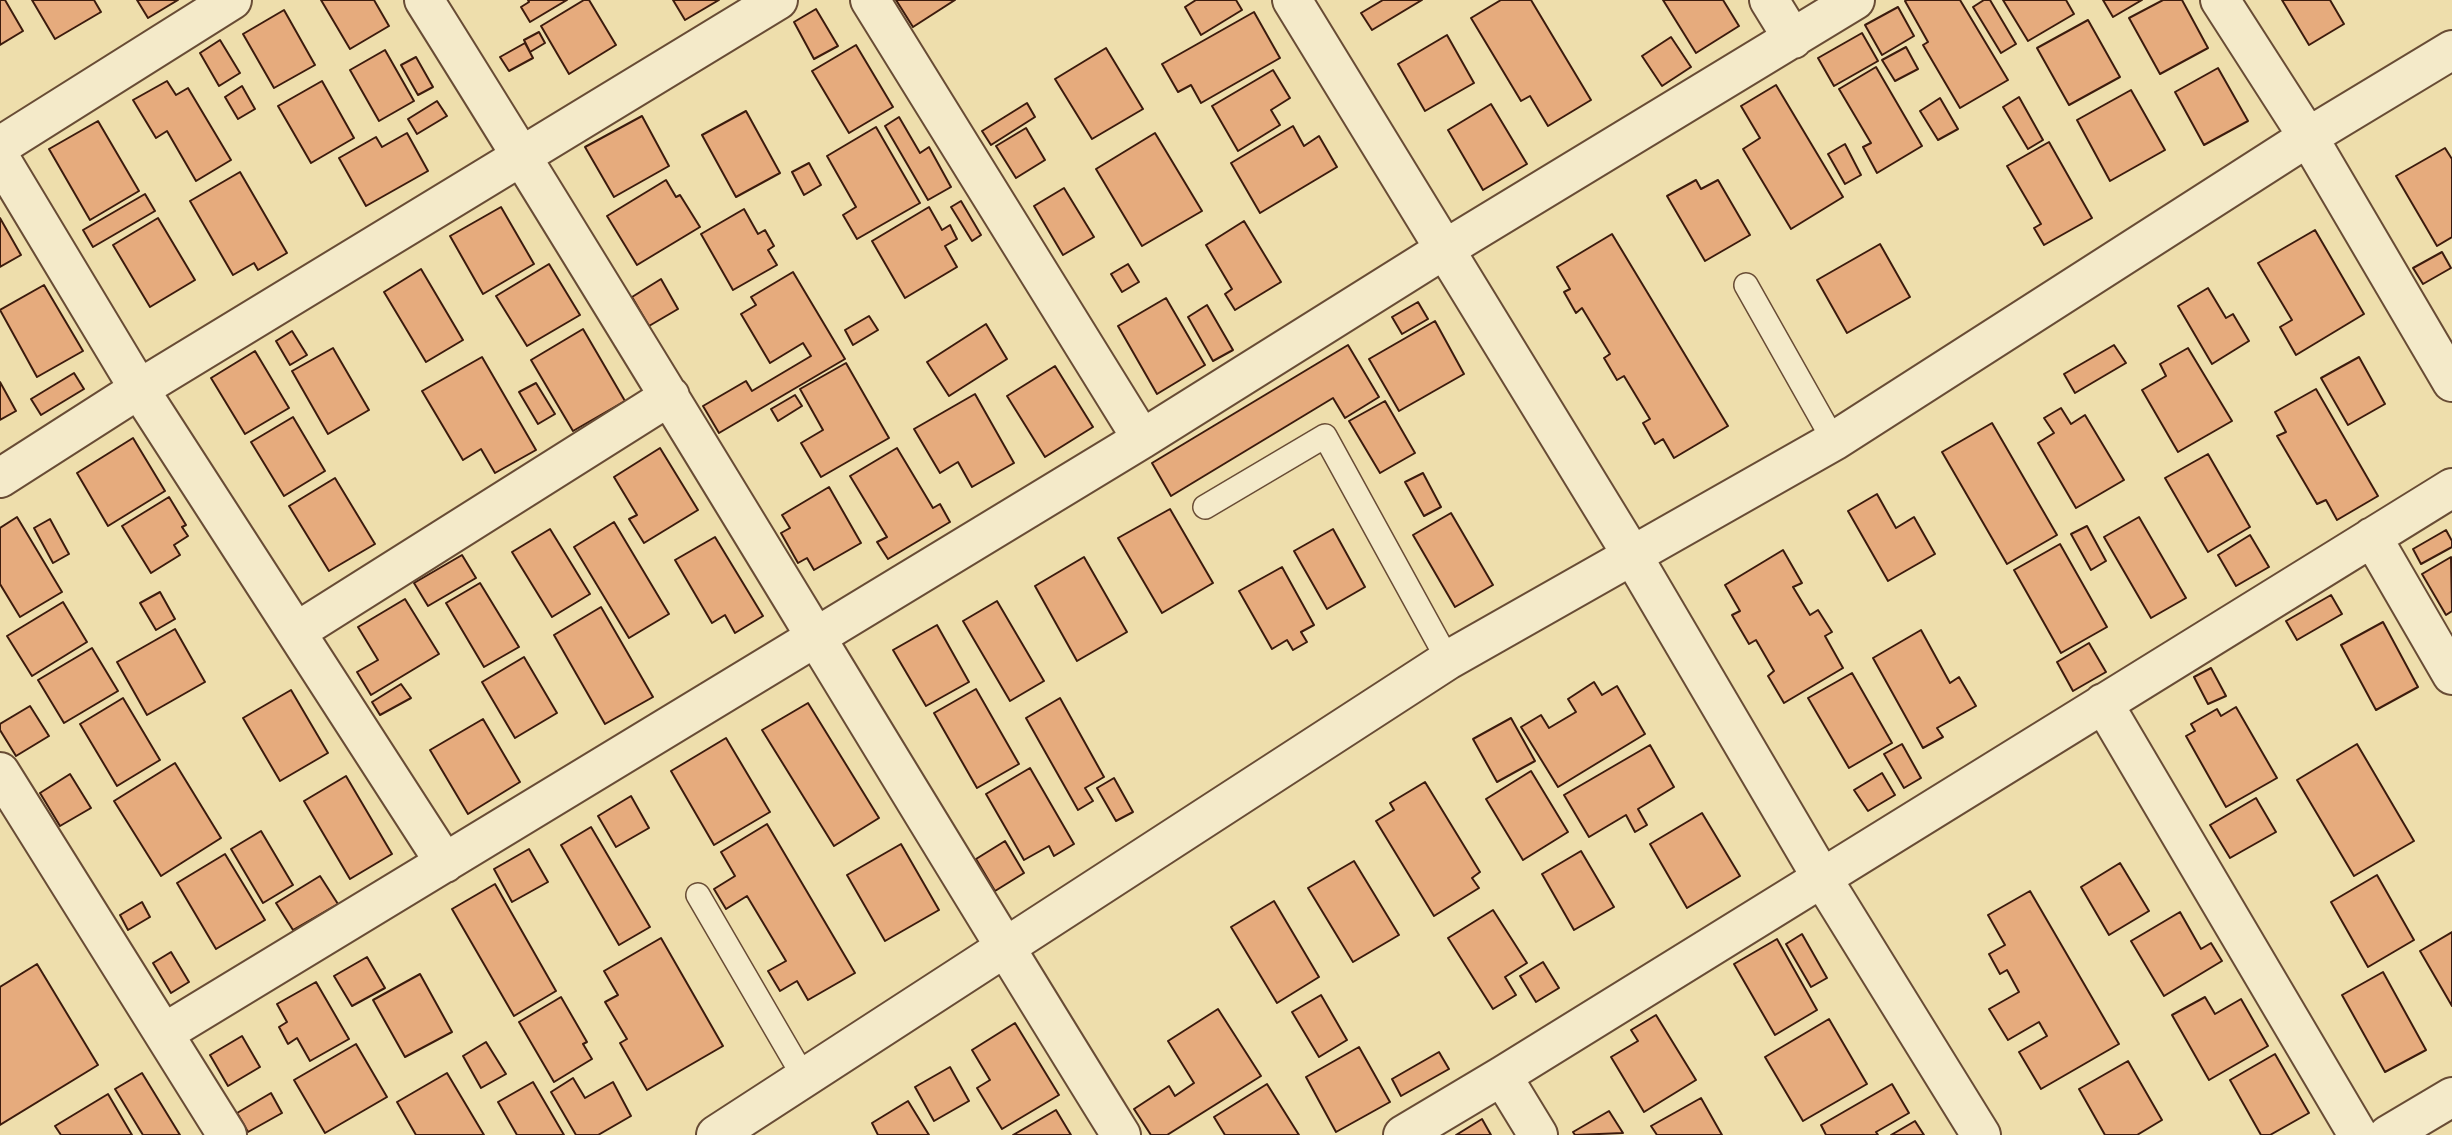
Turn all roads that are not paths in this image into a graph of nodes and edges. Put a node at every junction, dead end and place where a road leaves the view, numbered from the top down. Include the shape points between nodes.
1 (232, 0) edge
2 (424, 0) edge
3 (778, 0) edge
4 (870, 0) edge
5 (1292, 0) edge
6 (1769, 0) edge
7 (1856, 0) edge
8 (2220, 0) edge
9 (1793, 39) junction
10 (2452, 50) edge
11 (2308, 137) junction
12 (0, 146) edge
13 (0, 158) edge
14 (523, 158) junction
15 (1445, 249) junction
16 (1746, 285) dead end
17 (2452, 382) edge
18 (139, 389) junction
19 (670, 396) junction
20 (1142, 439) junction
21 (1834, 441) junction
22 (0, 478) edge
23 (2452, 488) edge
24 (1205, 507) dead end
25 (2372, 537) junction
26 (1632, 555) junction
27 (296, 632) junction
28 (817, 635) junction
29 (1448, 660) junction
30 (2452, 675) edge
31 (2103, 703) junction
32 (0, 772) edge
33 (445, 863) junction
34 (1822, 878) junction
35 (698, 895) dead end
36 (1005, 948) junction
37 (164, 1033) junction
38 (1502, 1076) junction
39 (804, 1079) junction
40 (2452, 1097) edge
41 (227, 1135) edge
42 (716, 1135) edge
43 (1121, 1135) edge
44 (1403, 1135) edge
45 (1538, 1135) edge
46 (1981, 1135) edge
47 (2358, 1135) edge
48 (2388, 1135) edge

1 - 12 street
2 - 14 street
3 - 14 street
4 - 20 street
5 - 15 street
6 - 9 street
7 - 9 street
8 - 11 street
9 - 15 street
10 - 11 street
11 - 17 street
11 - 21 street
13 - 18 street
14 - 18 street
14 - 19 street
15 - 20 street
15 - 26 street
16 - 21 lane
18 - 22 street
18 - 27 street
19 - 27 street
19 - 28 street
20 - 28 street
21 - 26 street
23 - 25 street
24 - 29 lane via 1325,436
25 - 30 street
25 - 31 street
26 - 29 street
26 - 34 street
27 - 33 street
28 - 33 street
28 - 36 street
29 - 36 street
31 - 34 street
31 - 47 street
32 - 37 street
33 - 37 street
34 - 38 street
34 - 46 street
35 - 39 lane
36 - 39 street
36 - 43 street
37 - 41 street
38 - 44 street
38 - 45 street
39 - 42 street
40 - 48 street

